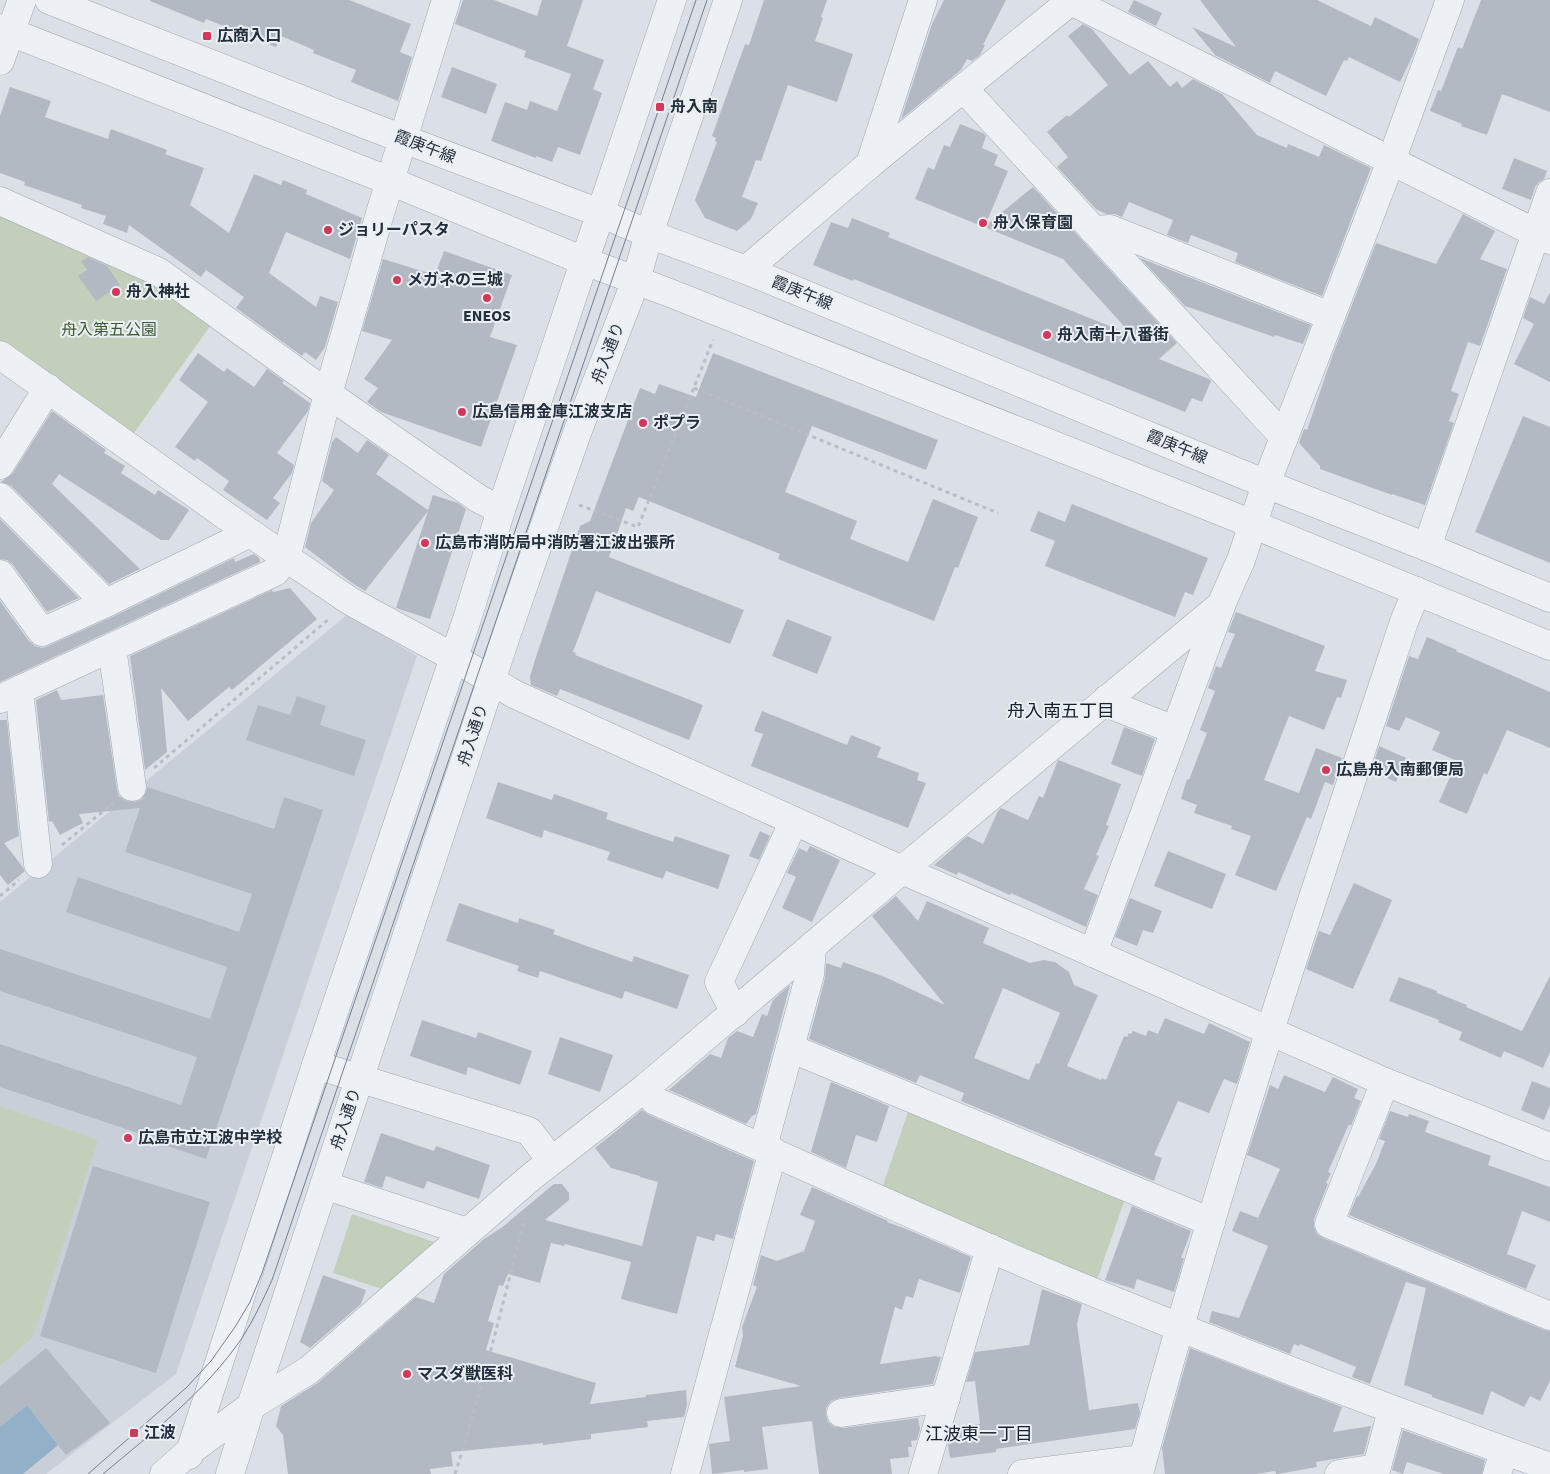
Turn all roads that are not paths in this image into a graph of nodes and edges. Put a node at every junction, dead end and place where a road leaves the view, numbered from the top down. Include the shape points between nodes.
1 (22, 0) edge
2 (49, 0) edge
3 (446, 0) edge
4 (672, 0) edge
5 (728, 0) edge
6 (923, 0) edge
7 (1071, 0) edge
8 (1450, 0) edge
9 (5, 30) edge
10 (0, 61) edge
11 (964, 89) junction
12 (403, 138) junction
13 (1391, 161) junction
14 (870, 164) junction
15 (390, 181) junction
16 (1550, 193) edge
17 (0, 202) edge
18 (600, 213) junction
19 (1094, 230) junction
20 (649, 234) junction
21 (1543, 236) edge
22 (584, 261) junction
23 (746, 270) junction
24 (636, 280) junction
25 (1330, 316) junction
26 (0, 355) edge
27 (48, 388) junction
28 (328, 394) junction
29 (1284, 437) junction
30 (0, 465) edge
31 (1266, 484) junction
32 (0, 497) edge
33 (501, 510) junction
34 (1253, 524) junction
35 (250, 533) junction
36 (1427, 547) junction
37 (286, 558) junction
38 (0, 574) edge
39 (1416, 591) junction
40 (1550, 598) edge
41 (106, 603) junction
42 (1221, 605) junction
43 (1550, 646) edge
44 (112, 648) junction
45 (453, 657) junction
46 (492, 680) junction
47 (10, 694) edge
48 (1107, 699) junction
49 (1175, 730) junction
50 (132, 787) road end
51 (794, 822) junction
52 (38, 864) road end
53 (902, 870) junction
54 (812, 947) junction
55 (1094, 953) junction
56 (735, 1013) junction
57 (1270, 1031) junction
58 (790, 1048) junction
59 (316, 1064) junction
60 (359, 1078) junction
61 (1385, 1082) junction
62 (645, 1088) junction
63 (1550, 1147) edge
64 (768, 1149) junction
65 (552, 1160) junction
66 (324, 1185) junction
67 (1211, 1222) junction
68 (467, 1232) junction
69 (990, 1248) junction
70 (1550, 1316) edge
71 (1178, 1327) junction
72 (946, 1398) junction
73 (251, 1406) junction
74 (1392, 1410) junction
75 (841, 1413) dead end
76 (1500, 1462) edge
77 (187, 1463) edge
78 (1140, 1467) edge
79 (1550, 1467) edge
80 (1375, 1471) edge
81 (164, 1474) edge
82 (230, 1474) edge
83 (685, 1474) edge
84 (923, 1474) edge
85 (1022, 1474) edge
86 (1339, 1474) edge

1 - 9 street
2 - 12 street, 霞庚午線
3 - 12 street
4 - 18 street
5 - 20 street, 舟入通り
6 - 14 street
7 - 11 street
7 - 13 street
8 - 13 street
9 - 10 street
9 - 15 street
11 - 14 street
11 - 19 street
12 - 15 street
12 - 18 street, 霞庚午線
13 - 21 street
13 - 25 street
14 - 23 street
15 - 22 street
15 - 28 street
16 - 21 street
17 - 28 street via 159,272
18 - 20 street, 霞庚午線
18 - 22 street
19 - 25 street via 1110,229
19 - 29 street
20 - 23 street, 霞庚午線
20 - 24 street, 舟入通り
21 - 36 street
22 - 24 street
22 - 33 street
23 - 31 street, 霞庚午線
24 - 34 street
24 - 46 street, 舟入通り via 577,433
25 - 29 street
26 - 27 street
27 - 30 street
27 - 35 street
28 - 33 street via 479,499
28 - 37 street
29 - 31 street
31 - 34 street
31 - 36 street, 霞庚午線
32 - 41 street
33 - 45 street
34 - 39 street
34 - 42 street
35 - 37 street
35 - 41 street
36 - 40 street, 霞庚午線
37 - 44 street via 275,572
37 - 45 street via 350,601
38 - 41 street via 42,632
39 - 43 street
39 - 57 street
42 - 48 street
42 - 49 street
44 - 47 street
44 - 50 street
45 - 46 street
45 - 59 street
46 - 51 street via 514,694
46 - 60 street, 舟入通り
47 - 52 street
48 - 49 street via 1116,706
48 - 53 street
49 - 55 street
51 - 53 street
51 - 56 street via 719,982
53 - 54 street
53 - 55 street
54 - 56 street
54 - 58 street via 810,974
55 - 57 street
56 - 62 street
57 - 61 street
57 - 67 street
58 - 64 street
58 - 67 street
59 - 60 street
59 - 77 street
60 - 65 street via 529,1131
60 - 66 street, 舟入通り
61 - 63 street
61 - 70 street via 1329,1224
62 - 64 street via 655,1101
62 - 65 street
64 - 69 street
64 - 83 street
65 - 68 street
66 - 68 street
66 - 73 street, 舟入通り
67 - 71 street
68 - 73 street via 309,1370
69 - 71 street
69 - 72 street
71 - 74 street
71 - 78 street
72 - 75 street
72 - 84 street
73 - 77 street
73 - 82 street, 舟入通り
74 - 76 street
74 - 80 street
76 - 79 street
77 - 81 street
78 - 85 street
80 - 86 street

